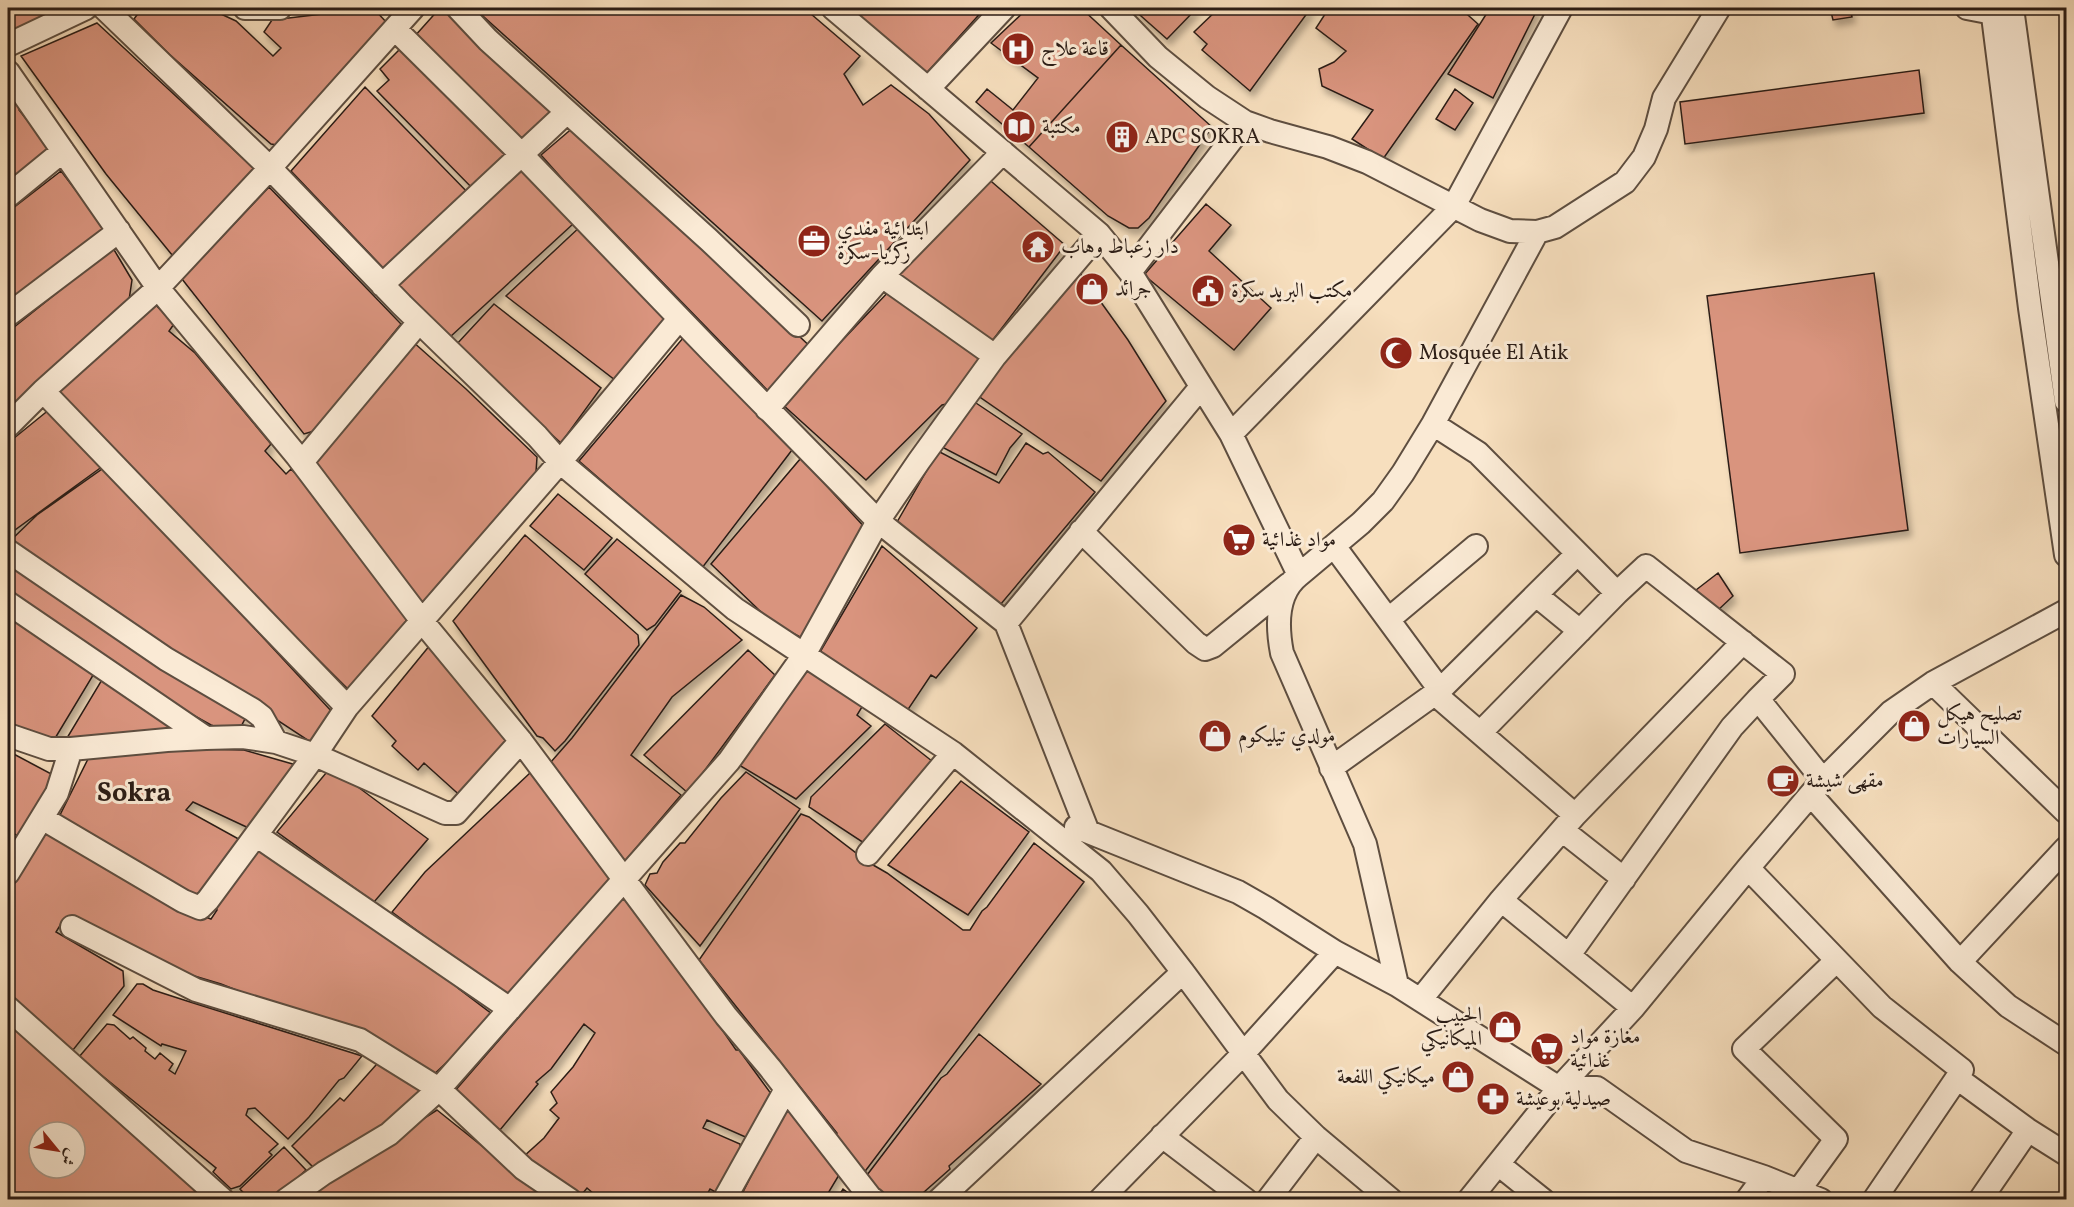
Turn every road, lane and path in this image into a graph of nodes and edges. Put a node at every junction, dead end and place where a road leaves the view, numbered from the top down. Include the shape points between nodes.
1 (86, 8) edge
2 (104, 8) edge
3 (245, 8) edge
4 (280, 8) edge
5 (413, 8) edge
6 (458, 8) edge
7 (833, 8) edge
8 (1004, 8) edge
9 (1111, 8) edge
10 (1561, 8) edge
11 (1719, 8) edge
12 (1967, 8) edge
13 (2003, 10) edge
14 (395, 29) junction
15 (8, 45) edge
16 (8, 72) edge
17 (928, 89) junction
18 (567, 112) junction
19 (1245, 122) junction
20 (63, 151) junction
21 (1003, 152) junction
22 (522, 155) junction
23 (270, 168) junction
24 (8, 196) edge
25 (1454, 206) junction
26 (119, 231) junction
27 (1537, 232) junction
28 (1099, 234) junction
29 (1130, 272) junction
30 (882, 276) junction
31 (382, 285) junction
32 (158, 288) junction
33 (2059, 291) edge
34 (2030, 308) junction
35 (8, 315) edge
36 (679, 319) junction
37 (419, 322) junction
38 (798, 324) dead end
39 (995, 356) junction
40 (1201, 387) junction
41 (43, 391) junction
42 (2067, 401) edge
43 (767, 409) junction
44 (1433, 424) junction
45 (8, 426) edge
46 (1231, 434) junction
47 (302, 462) junction
48 (560, 462) junction
49 (878, 521) junction
50 (1081, 531) junction
51 (1334, 546) junction
52 (1476, 546) dead end
53 (8, 551) edge
54 (1577, 554) junction
55 (2067, 555) edge
56 (1296, 577) junction
57 (1617, 593) junction
58 (1536, 595) junction
59 (8, 603) edge
60 (2067, 611) edge
61 (1389, 619) junction
62 (422, 621) junction
63 (1006, 623) junction
64 (1580, 631) junction
65 (1743, 642) junction
66 (804, 655) junction
67 (1934, 683) junction
68 (1437, 692) junction
69 (1758, 699) junction
70 (347, 707) junction
71 (1480, 733) junction
72 (8, 735) edge
73 (206, 738) junction
74 (521, 741) junction
75 (276, 742) junction
76 (71, 750) junction
77 (953, 753) junction
78 (315, 755) junction
79 (1331, 768) junction
80 (1817, 788) junction
81 (1017, 803) junction
82 (2067, 812) edge
83 (42, 818) junction
84 (1569, 823) junction
85 (1088, 832) junction
86 (256, 835) junction
87 (2067, 848) edge
88 (868, 854) dead end
89 (1748, 868) junction
90 (8, 873) edge
91 (623, 879) junction
92 (1624, 879) junction
93 (1501, 900) junction
94 (72, 927) dead end
95 (1335, 952) junction
96 (1569, 955) junction
97 (1836, 961) junction
98 (1960, 963) junction
99 (1183, 972) junction
100 (1397, 985) junction
101 (1421, 999) junction
102 (8, 1008) edge
103 (1633, 1008) junction
104 (510, 1009) junction
105 (2067, 1044) edge
106 (1243, 1054) junction
107 (1957, 1078) junction
108 (1559, 1088) junction
109 (439, 1089) junction
110 (786, 1089) junction
111 (2028, 1130) junction
112 (1162, 1136) junction
113 (1316, 1137) junction
114 (2067, 1154) edge
115 (1498, 1164) junction
116 (1764, 1177) junction
117 (1799, 1190) junction
118 (1110, 1196) edge
119 (223, 1200) edge
120 (286, 1200) edge
121 (570, 1200) edge
122 (724, 1200) edge
123 (874, 1200) edge
124 (939, 1200) edge
125 (1246, 1200) edge
126 (1268, 1200) edge
127 (1391, 1200) edge
128 (1469, 1200) edge
129 (1543, 1200) edge
130 (1748, 1200) edge
131 (1821, 1200) edge
132 (1874, 1200) edge
133 (1980, 1200) edge

1 - 15 street
2 - 23 street
3 - 4 street
5 - 14 street
6 - 18 street
7 - 17 street
8 - 17 street
9 - 19 street via 1158,57
10 - 25 street
11 - 27 street via 1664,98 1644,157 1625,182 1555,227
12 - 13 street
13 - 33 street
13 - 34 street
14 - 22 street
14 - 23 street
16 - 20 street
17 - 21 street
18 - 22 street
18 - 38 street
19 - 25 street via 1366,162
19 - 29 street
20 - 24 street
20 - 26 street
21 - 28 street
21 - 30 street
22 - 31 street
22 - 36 street
23 - 31 street
23 - 32 street
25 - 27 street via 1510,231
25 - 46 street
26 - 32 street
26 - 35 street
27 - 44 street
28 - 29 street
28 - 39 street
29 - 40 street
30 - 39 street
30 - 43 street
31 - 37 street
32 - 41 street
32 - 47 street
33 - 34 street
33 - 42 street
34 - 55 street
36 - 43 street
36 - 48 street
37 - 47 street
37 - 48 street
39 - 49 street
40 - 46 street
40 - 50 street
41 - 45 street
41 - 70 street
43 - 49 street
44 - 51 street via 1383,501
44 - 54 street via 1478,453
46 - 56 street
47 - 62 street
48 - 62 street
48 - 66 street via 735,609
49 - 63 street
49 - 66 street
50 - 56 street via 1205,649
50 - 63 street
51 - 56 street
51 - 61 street
52 - 61 street
53 - 75 street via 158,654 253,710 262,717
54 - 57 street
54 - 58 street
56 - 79 street via 1281,604 1278,631 1282,653
57 - 64 street
57 - 65 street via 1646,566
58 - 64 street
58 - 68 street
59 - 73 street
60 - 67 street
61 - 68 street
62 - 70 street
62 - 74 street
63 - 85 street
64 - 71 street
65 - 69 street via 1783,674
65 - 84 street
66 - 77 street
66 - 91 street via 729,761
67 - 80 street via 1891,712
67 - 82 street
68 - 71 street
68 - 79 street
69 - 80 street
69 - 92 street via 1732,727
70 - 78 street
71 - 84 street
72 - 76 street via 49,749
73 - 75 street via 243,737
73 - 76 street
74 - 78 street via 451,814
74 - 91 street
75 - 78 street
76 - 83 street via 62,783
77 - 81 street
77 - 88 street
78 - 86 street
79 - 100 street via 1365,844
80 - 89 street
80 - 98 street
81 - 85 street
81 - 99 street via 1101,871
83 - 86 street via 200,908
83 - 90 street
84 - 92 street
84 - 93 street
85 - 95 street via 1238,892
86 - 104 street
87 - 98 street
89 - 97 street
89 - 103 street
91 - 104 street
91 - 110 street
92 - 96 street
93 - 96 street
93 - 101 street
94 - 109 street via 196,990 360,1040
95 - 100 street
95 - 106 street
96 - 103 street
97 - 107 street via 1882,1006 1962,1070
97 - 117 street via 1744,1049 1836,1139
98 - 105 street via 2008,1006
99 - 106 street
99 - 124 street
100 - 101 street
101 - 108 street
102 - 119 street
103 - 108 street
104 - 109 street
106 - 112 street
106 - 113 street via 1278,1100
107 - 111 street
107 - 132 street
108 - 115 street
108 - 116 street via 1597,1088 1686,1151
109 - 120 street via 389,1134
109 - 121 street via 524,1169
110 - 122 street
110 - 123 street
111 - 114 street
111 - 133 street
112 - 118 street
112 - 125 street
113 - 126 street
113 - 127 street
115 - 128 street
115 - 129 street
116 - 117 street
116 - 130 street
117 - 131 street

